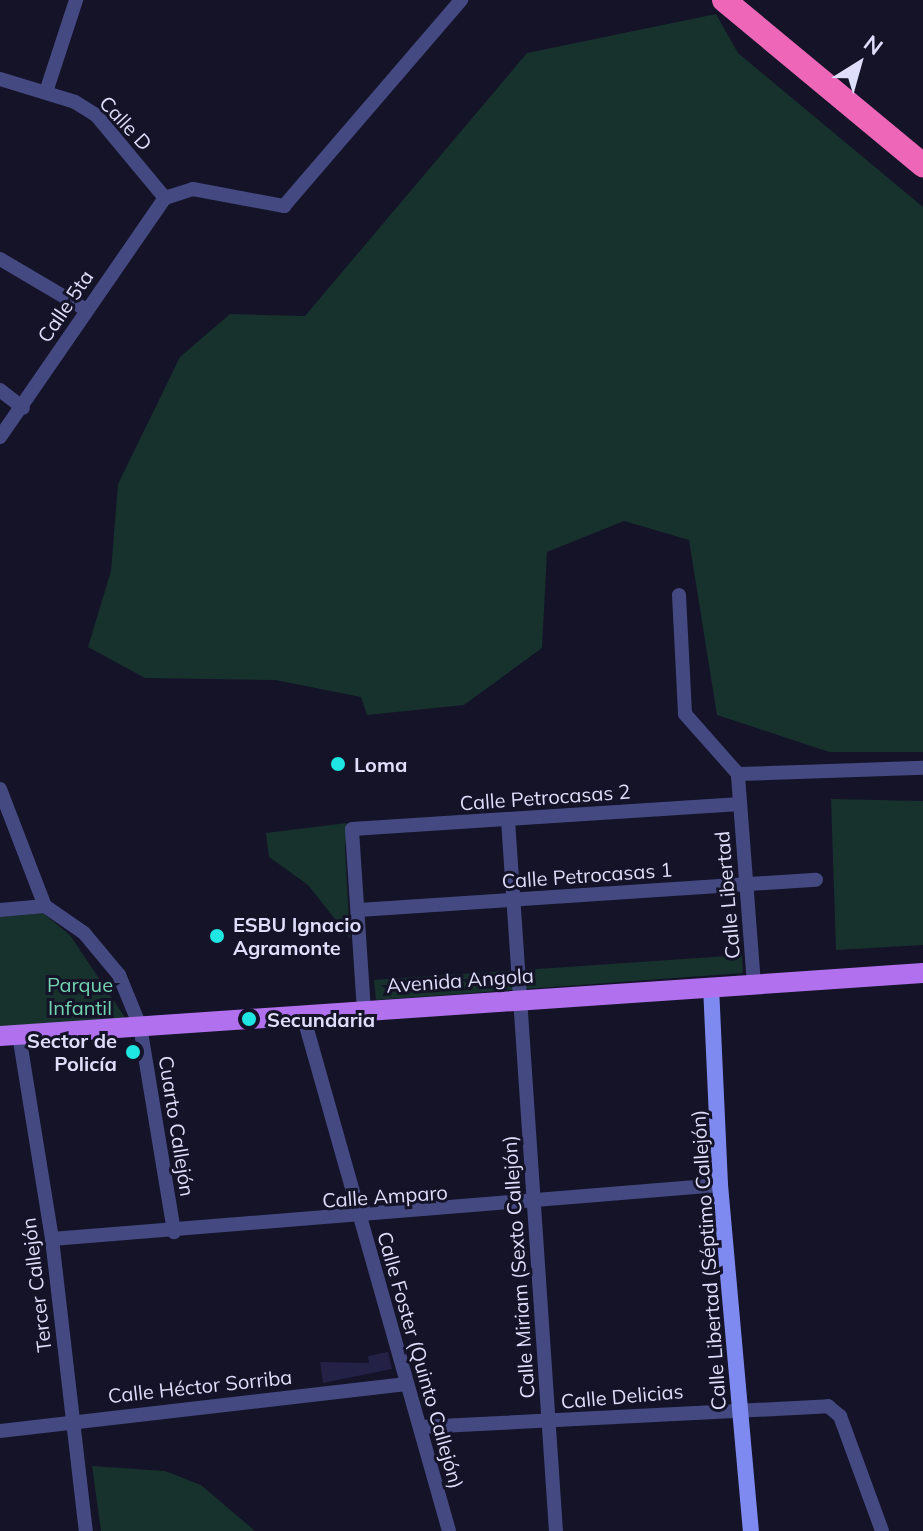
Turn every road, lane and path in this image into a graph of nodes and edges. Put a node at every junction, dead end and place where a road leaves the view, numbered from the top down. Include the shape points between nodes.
1 (76, 0) edge
2 (461, 0) edge
3 (724, 0) edge
4 (0, 79) edge
5 (46, 92) junction
6 (923, 165) edge
7 (165, 198) junction
8 (0, 259) edge
9 (85, 309) junction
10 (0, 390) edge
11 (23, 408) junction
12 (0, 437) edge
13 (679, 595) dead end
14 (923, 768) edge
15 (738, 774) junction
16 (1, 796) edge
17 (740, 804) junction
18 (508, 820) junction
19 (816, 880) dead end
20 (744, 885) junction
21 (514, 900) junction
22 (45, 906) junction
23 (0, 910) edge
24 (359, 910) junction
25 (923, 973) edge
26 (754, 984) junction
27 (711, 986) junction
28 (519, 1000) junction
29 (364, 1011) junction
30 (303, 1015) junction
31 (140, 1026) junction
32 (10, 1036) edge
33 (720, 1185) junction
34 (533, 1204) junction
35 (361, 1218) junction
36 (174, 1232) junction
37 (52, 1239) junction
38 (404, 1384) junction
39 (739, 1406) junction
40 (72, 1420) junction
41 (550, 1422) junction
42 (420, 1427) junction
43 (0, 1431) edge
44 (86, 1531) edge
45 (449, 1531) edge
46 (556, 1531) edge
47 (751, 1531) edge
48 (882, 1531) edge

1 - 5 street
2 - 7 street via 284,206 193,189
3 - 6 highway
4 - 5 street, Calle D
5 - 7 street, Calle D via 96,115
7 - 9 street, Calle 5ta
8 - 9 street
9 - 11 street, Calle 5ta
10 - 11 street
11 - 12 street, Calle 5ta
13 - 15 street via 685,714
14 - 15 street
15 - 17 street, Calle Libertad
16 - 22 street
17 - 18 street, Calle Petrocasas 2
17 - 20 street, Calle Libertad
18 - 21 street, Calle Miriam (Sexto Callejón)
18 - 24 street, Calle Petrocasas 2 via 352,829
19 - 20 street, Calle Petrocasas 1
20 - 21 street, Calle Petrocasas 1
20 - 26 street, Calle Libertad
21 - 24 street, Calle Petrocasas 1
21 - 28 street, Calle Miriam (Sexto Callejón)
22 - 23 street
22 - 31 street, Cuarto Callejón via 84,933 119,975
24 - 29 street
25 - 26 main road, Avenida Angola
26 - 27 main road, Avenida Angola
27 - 28 main road, Avenida Angola
27 - 33 street, Calle Libertad (Séptimo Callejón)
28 - 29 main road, Avenida Angola
28 - 34 street, Calle Miriam (Sexto Callejón)
29 - 30 main road, Avenida Angola
30 - 31 main road, Avenida Angola
30 - 35 street, Calle Foster (Quinto Callejón)
31 - 32 main road, Avenida Angola
31 - 36 street, Cuarto Callejón
32 - 37 street, Tercer Callejón
33 - 34 street, Calle Amparo
33 - 39 street, Calle Libertad (Séptimo Callejón)
34 - 35 street, Calle Amparo
34 - 41 street, Calle Miriam (Sexto Callejón)
35 - 36 street, Calle Amparo
35 - 38 street, Calle Foster (Quinto Callejón)
36 - 37 street, Calle Amparo
37 - 40 street, Tercer Callejón
38 - 40 street, Calle Héctor Sorriba
38 - 42 street, Calle Foster (Quinto Callejón)
39 - 41 street, Calle Delicias
39 - 47 street, Calle Libertad (Séptimo Callejón)
39 - 48 street, Calle Delicias via 828,1406 840,1416
40 - 43 street, Calle Héctor Sorriba
40 - 44 street, Tercer Callejón
41 - 42 street, Calle Delicias
41 - 46 street, Calle Miriam (Sexto Callejón)
42 - 45 street, Calle Foster (Quinto Callejón)

